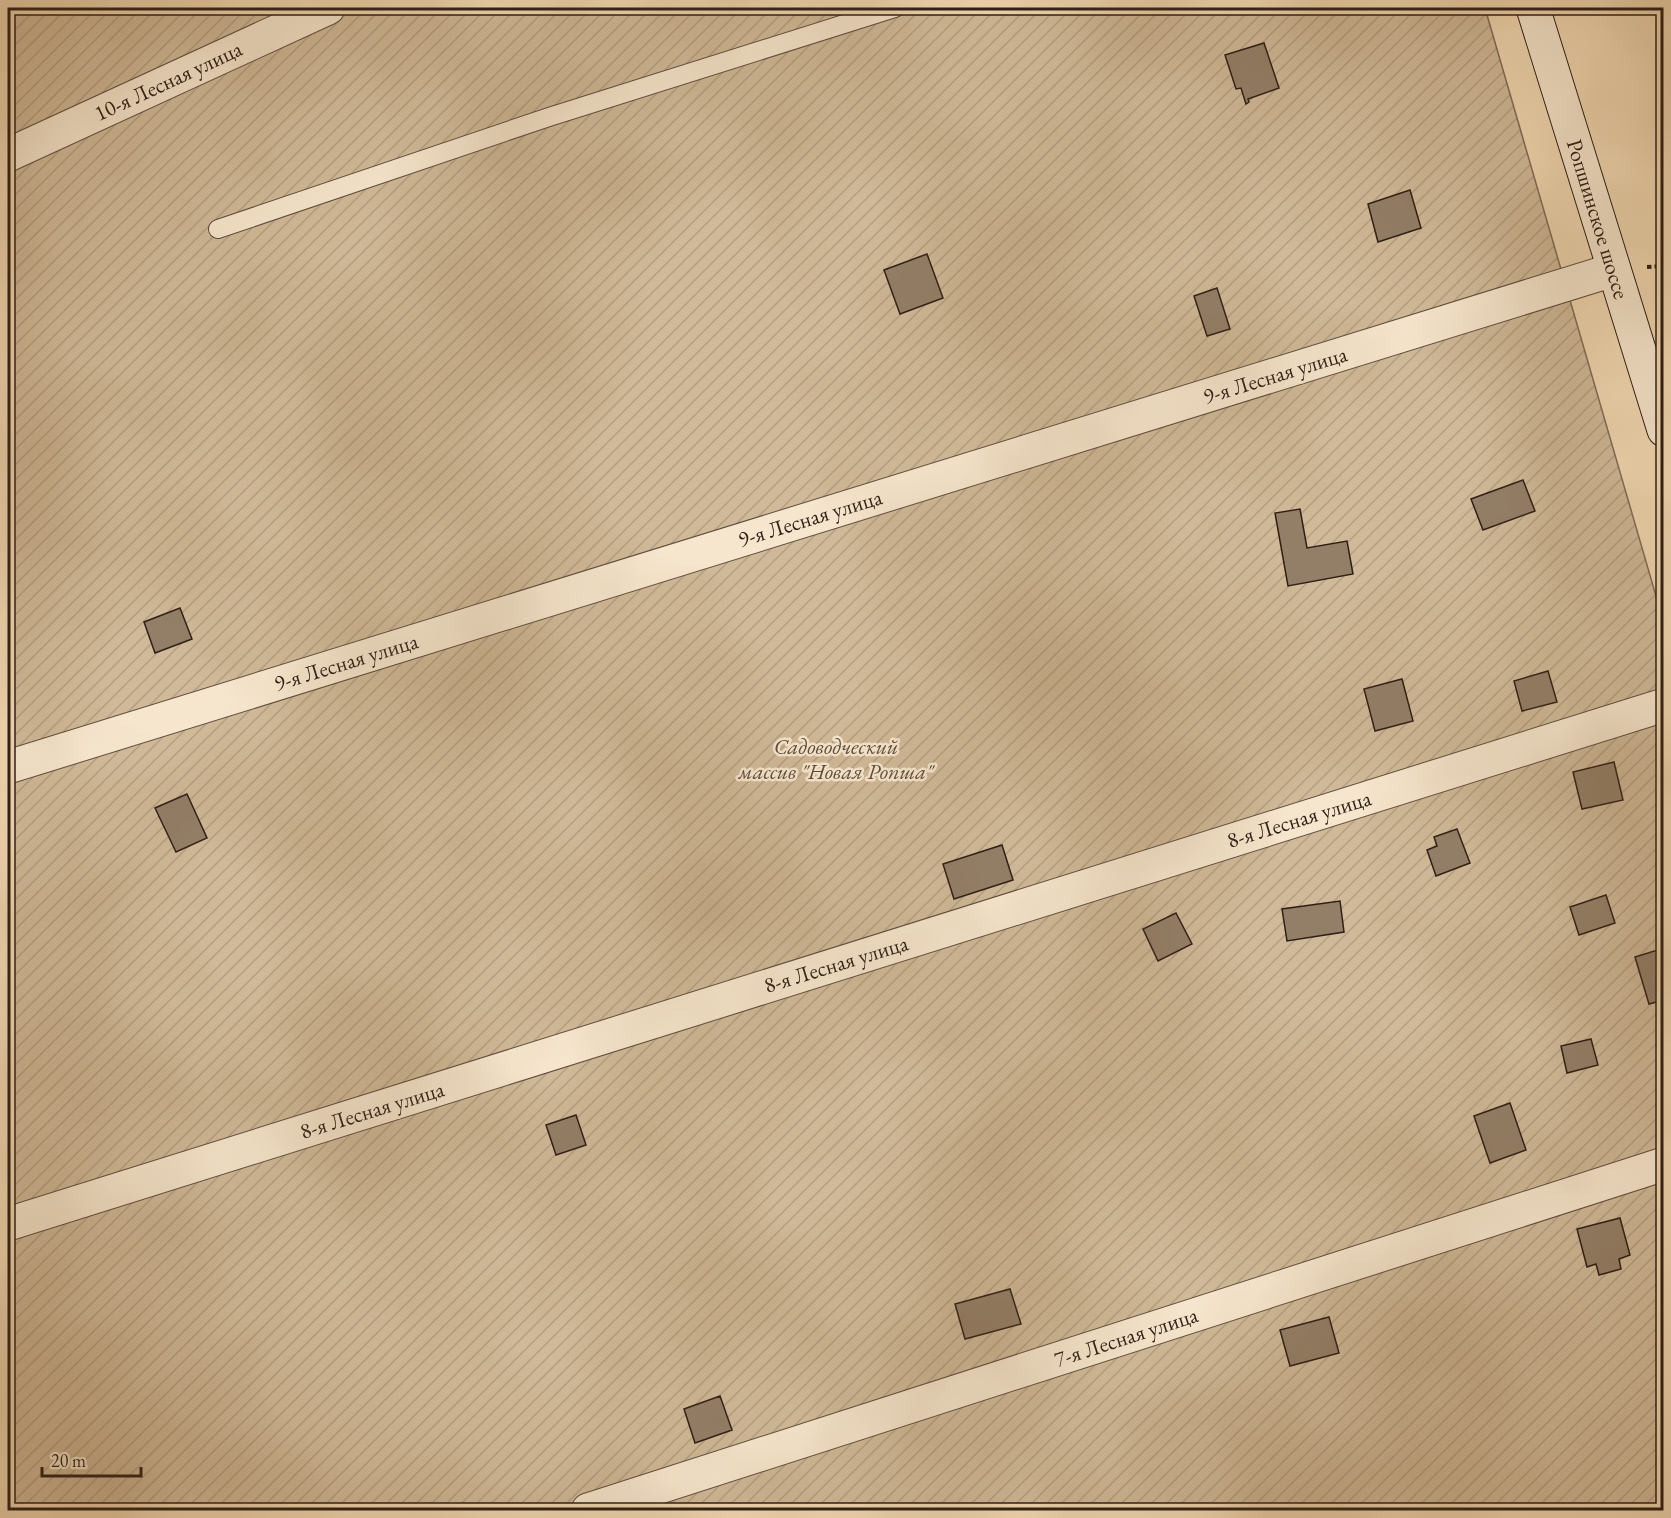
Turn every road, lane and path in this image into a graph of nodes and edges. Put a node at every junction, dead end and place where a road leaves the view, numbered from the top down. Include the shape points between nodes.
1 (328, 8) edge
2 (895, 8) edge
3 (1533, 8) edge
4 (8, 155) edge
5 (218, 230) dead end
6 (1613, 270) junction
7 (1664, 430) edge
8 (1664, 705) edge
9 (8, 767) edge
10 (1664, 1164) edge
11 (8, 1224) edge
12 (588, 1510) edge

1 - 4 street, 10-я Лесная улица
2 - 5 lane via 549,117
3 - 6 street, Ропшинское шоссе
6 - 7 street, Ропшинское шоссе
6 - 9 street, 9-я Лесная улица
8 - 11 street, 8-я Лесная улица
10 - 12 street, 7-я Лесная улица

